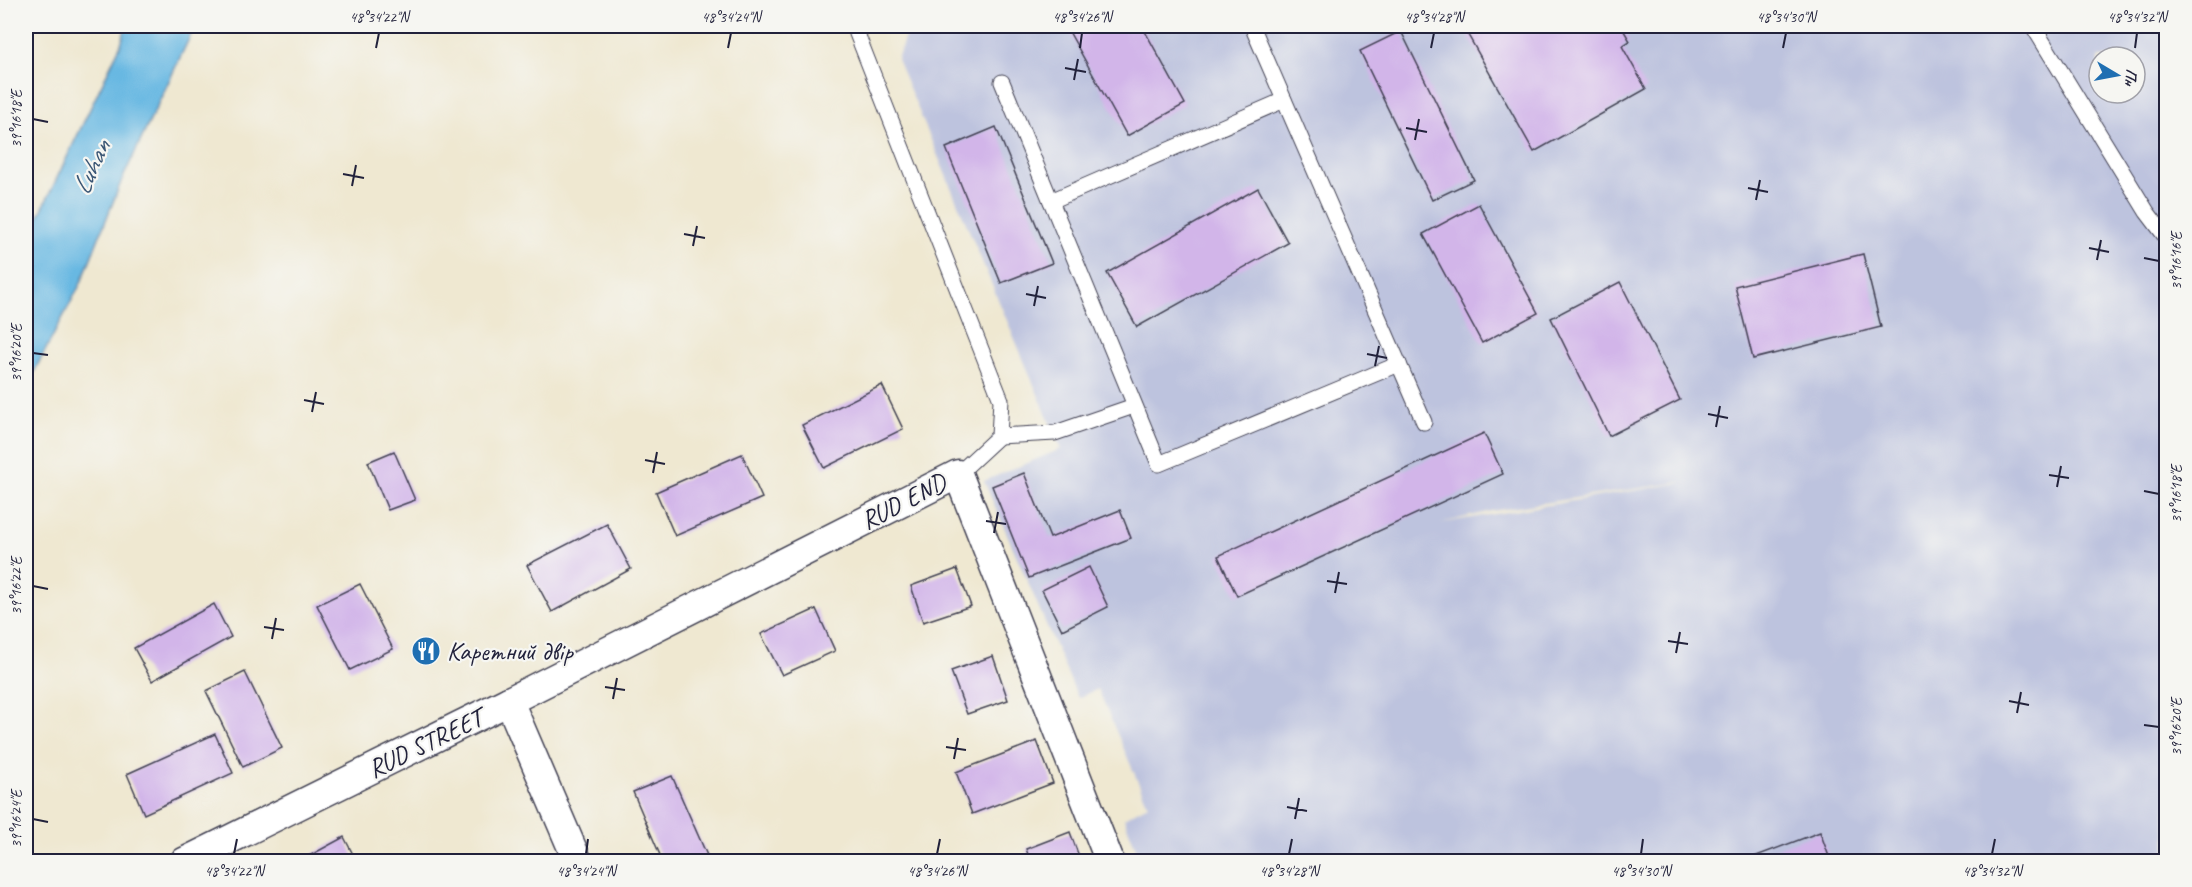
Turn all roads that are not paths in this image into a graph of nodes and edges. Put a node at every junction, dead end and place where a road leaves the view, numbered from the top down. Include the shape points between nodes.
1 (854, 26) edge
2 (1252, 26) edge
3 (2033, 26) edge
4 (1002, 82) dead end
5 (1284, 100) junction
6 (1051, 201) junction
7 (2166, 237) edge
8 (1399, 363) junction
9 (1134, 405) junction
10 (1424, 422) dead end
11 (999, 436) junction
12 (958, 474) junction
13 (509, 701) junction
14 (184, 861) edge
15 (578, 861) edge
16 (1110, 861) edge

1 - 11 lane via 1001,400
2 - 5 lane
3 - 7 lane
4 - 6 lane
5 - 6 lane
5 - 8 lane
6 - 9 lane
8 - 9 lane via 1159,464
8 - 10 lane
9 - 11 lane via 1056,433
11 - 12 lane
12 - 13 street, RUD END
12 - 16 street, RUD END
13 - 14 street, RUD STREET
13 - 15 street, RUD STREET

